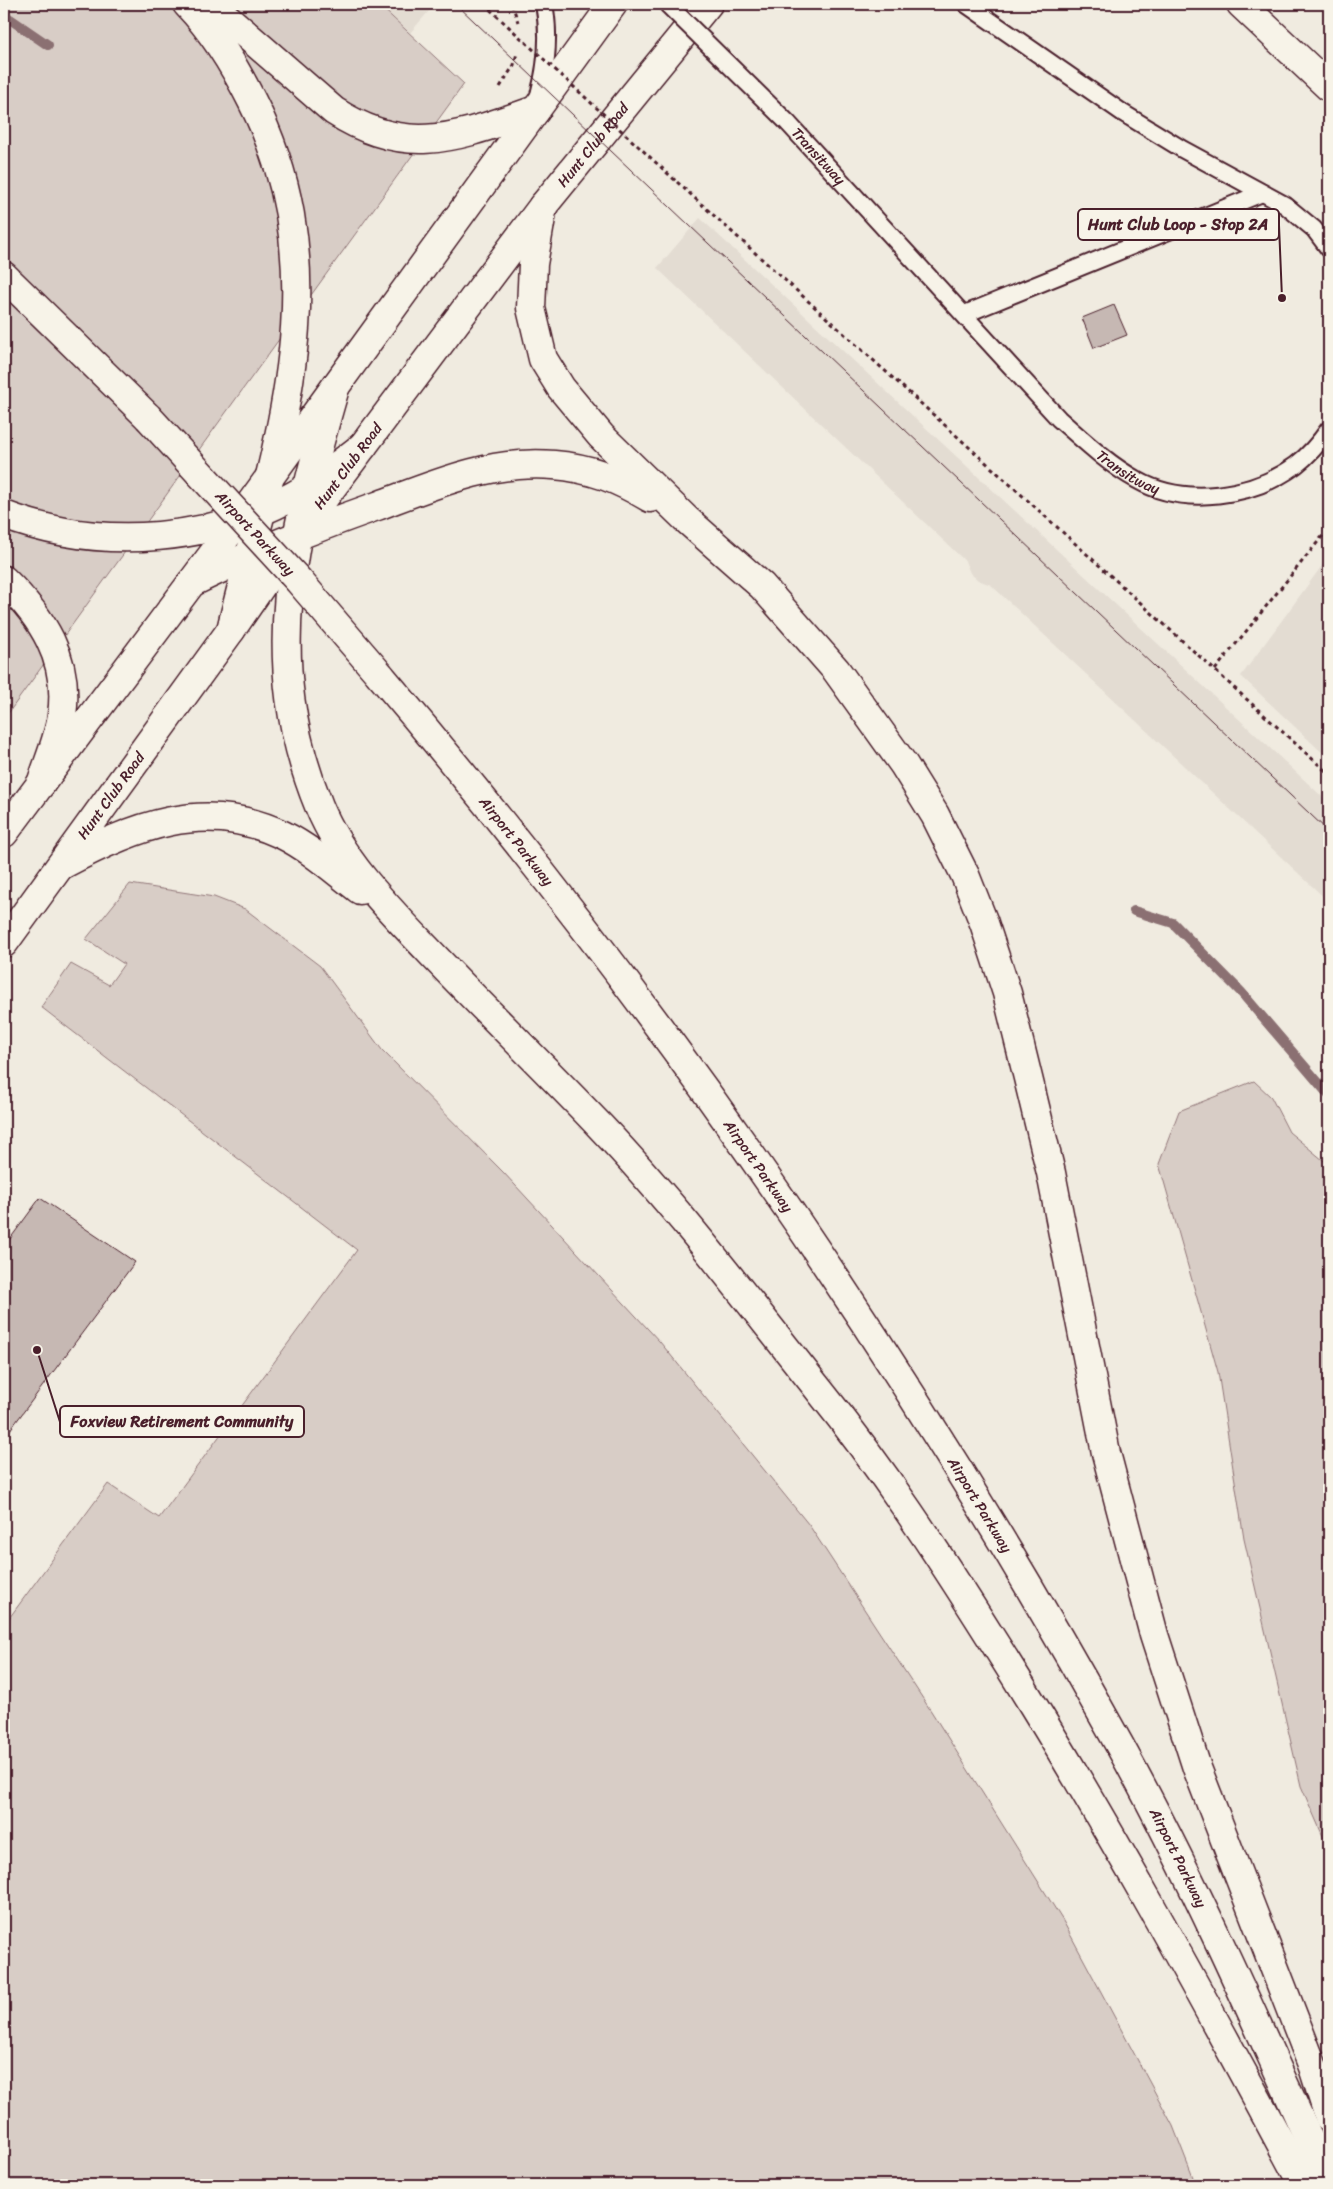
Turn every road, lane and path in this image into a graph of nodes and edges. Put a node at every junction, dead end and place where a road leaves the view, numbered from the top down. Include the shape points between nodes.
1 (187, 4) edge
2 (211, 4) edge
3 (484, 4) edge
4 (512, 4) edge
5 (544, 4) edge
6 (613, 4) edge
7 (667, 4) edge
8 (708, 4) edge
9 (966, 4) edge
10 (1241, 4) edge
11 (518, 42) dead end
12 (518, 49) dead end
13 (1329, 88) edge
14 (494, 93) dead end
15 (536, 110) junction
16 (1262, 193) junction
17 (543, 206) junction
18 (1329, 249) edge
19 (4, 276) edge
20 (965, 314) junction
21 (335, 388) junction
22 (1329, 429) edge
23 (363, 446) junction
24 (270, 476) junction
25 (307, 487) junction
26 (250, 514) junction
27 (4, 515) edge
28 (687, 520) junction
29 (1329, 528) edge
30 (297, 534) junction
31 (250, 553) junction
32 (4, 580) edge
33 (191, 582) junction
34 (231, 630) junction
35 (1215, 670) junction
36 (1329, 774) edge
37 (41, 784) junction
38 (4, 833) edge
39 (62, 865) junction
40 (397, 918) junction
41 (4, 943) edge
42 (1329, 2117) edge
43 (1329, 2184) edge
44 (1303, 2185) edge

1 - 24 main road via 242,81 264,123 281,168 291,212 298,289 295,332 290,384
2 - 15 main road via 334,111 357,126 377,133 409,140 436,138
3 - 35 path, bridge
4 - 11 path via 518,24
5 - 15 lane via 548,42 546,68
6 - 15 main road
7 - 20 lane, Transitway, bridge via 788,123
8 - 17 main road, Hunt Club Road
9 - 16 lane via 1123,114
10 - 13 main road
12 - 14 path via 514,65
15 - 21 main road
16 - 18 lane via 1302,217
16 - 20 lane
17 - 23 main road, Hunt Club Road
17 - 28 main road via 533,264 531,308 543,359 582,415
19 - 43 main road, Airport Parkway, bridge via 148,417 299,581 380,675 479,794 664,1034 824,1260 1051,1626 1125,1756 1229,1960
20 - 22 lane, Transitway via 1059,419 1114,465 1137,481 1159,489 1185,495 1207,495 1250,487 1296,465
21 - 24 main road
21 - 25 main road
23 - 25 main road
23 - 30 main road, Hunt Club Road
24 - 26 main road
25 - 26 main road
25 - 30 main road
26 - 27 main road via 206,527 118,538 57,531
26 - 31 main road
26 - 33 main road
28 - 30 main road via 619,480 579,468 552,465 489,470 454,478
28 - 42 main road via 762,586 836,670 904,765 935,815 965,875 1007,992 1024,1059 1051,1173 1106,1453 1154,1635 1200,1776 1313,2067
29 - 35 path
30 - 31 main road
30 - 34 main road, Hunt Club Road
30 - 40 main road via 285,626 285,661 299,745 318,805 337,842
31 - 33 main road
31 - 34 main road
32 - 37 main road via 40,619 53,641 64,686 62,716
33 - 37 main road
34 - 39 main road, Hunt Club Road
35 - 36 path
37 - 38 main road
39 - 40 main road via 102,844 170,820 226,819 257,825 308,850
39 - 41 main road, Hunt Club Road
40 - 44 main road via 644,1174 825,1397 916,1522 1108,1828

